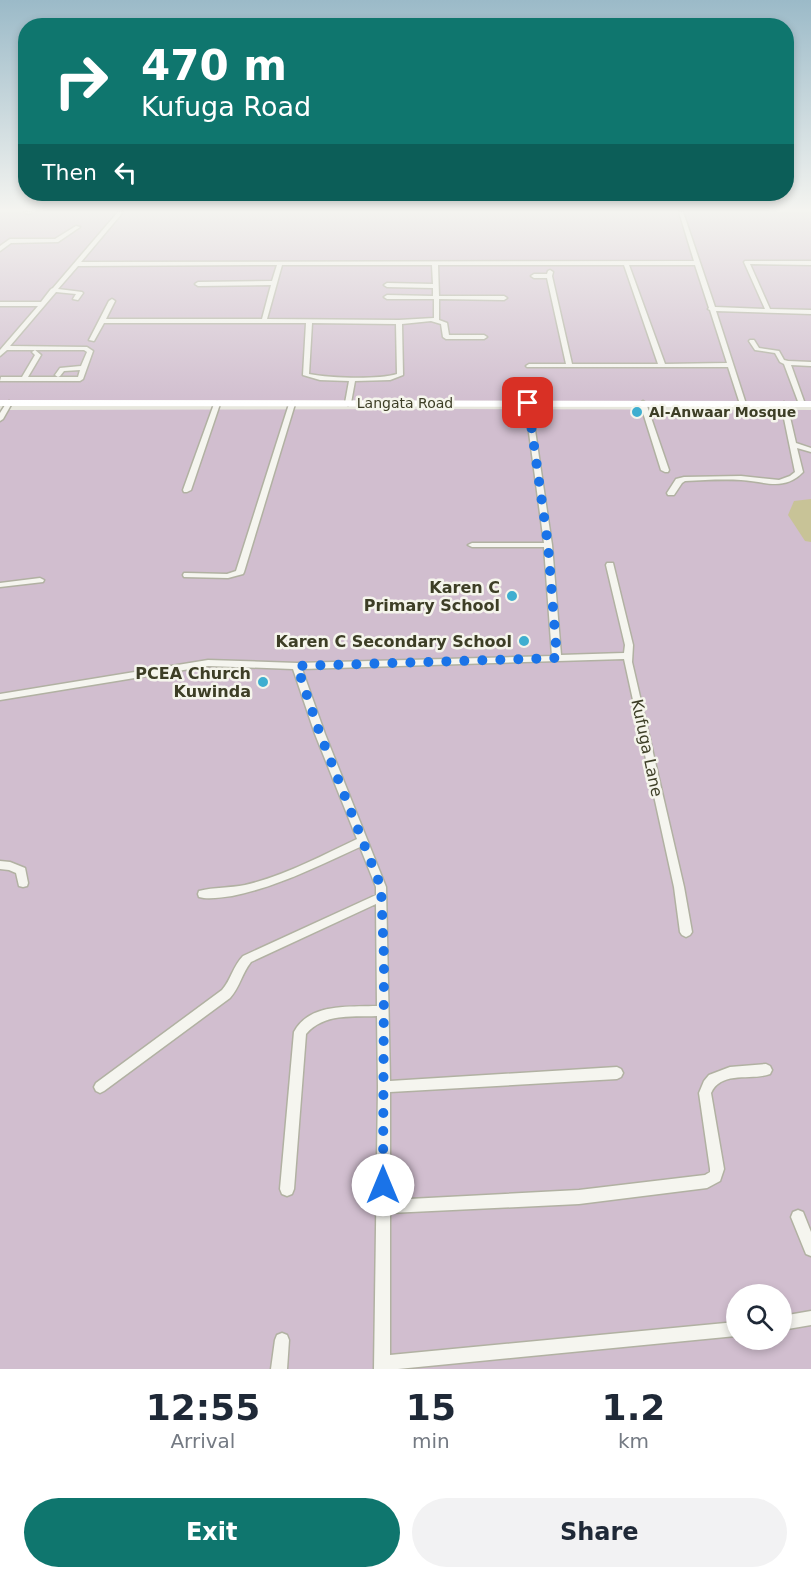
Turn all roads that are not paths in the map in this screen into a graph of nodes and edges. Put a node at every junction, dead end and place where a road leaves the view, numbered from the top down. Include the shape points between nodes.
1 (65, 276) edge
2 (276, 276) edge
3 (436, 276) edge
4 (534, 276) dead end
5 (549, 276) joint
6 (631, 276) edge
7 (701, 276) edge
8 (753, 276) edge
9 (274, 283) junction
10 (198, 284) dead end
11 (387, 285) dead end
12 (436, 286) junction
13 (53, 290) junction
14 (66, 291) junction
15 (387, 297) dead end
16 (437, 297) junction
17 (504, 298) dead end
18 (76, 299) dead end
19 (58, 300) dead end
20 (112, 301) dead end
21 (0, 304) edge
22 (41, 304) junction
23 (711, 309) junction
24 (768, 310) junction
25 (811, 312) edge
26 (103, 321) junction
27 (264, 321) junction
28 (309, 321) junction
29 (434, 321) junction
30 (399, 322) junction
31 (484, 337) dead end
32 (92, 340) dead end
33 (752, 340) dead end
34 (5, 348) junction
35 (35, 352) dead end
36 (0, 354) edge
37 (788, 363) junction
38 (811, 364) edge
39 (662, 365) junction
40 (729, 365) junction
41 (529, 366) dead end
42 (569, 366) junction
43 (85, 368) junction
44 (58, 375) dead end
45 (1, 379) edge
46 (24, 379) junction
47 (352, 379) junction
48 (5, 403) edge
49 (348, 403) junction
50 (528, 403) junction
51 (643, 403) junction
52 (217, 404) junction
53 (292, 404) junction
54 (743, 404) junction
55 (784, 404) junction
56 (807, 404) edge
57 (0, 419) edge
58 (792, 444) junction
59 (811, 450) edge
60 (665, 470) dead end
61 (187, 490) dead end
62 (671, 493) dead end
63 (472, 545) dead end
64 (548, 545) junction
65 (610, 565) dead end
66 (186, 575) dead end
67 (40, 580) dead end
68 (0, 585) edge
69 (628, 656) junction
70 (557, 658) junction
71 (297, 666) junction
72 (0, 697) edge
73 (363, 841) junction
74 (0, 865) edge
75 (23, 883) dead end
76 (203, 894) dead end
77 (381, 897) junction
78 (686, 932) dead end
79 (383, 1011) junction
80 (766, 1070) dead end
81 (617, 1073) dead end
82 (100, 1087) dead end
83 (384, 1087) junction
84 (287, 1189) dead end
85 (383, 1207) junction
86 (798, 1217) dead end
87 (811, 1249) edge
88 (811, 1318) edge
89 (792, 1321) edge
90 (726, 1330) edge
91 (282, 1340) dead end
92 (382, 1366) edge
93 (279, 1369) edge

1 - 13 street
2 - 9 street
3 - 12 street
4 - 5 street
5 - 42 street
6 - 39 street
7 - 23 street
8 - 24 street
9 - 10 street
9 - 27 street
11 - 12 street
12 - 16 street
13 - 14 street
13 - 22 street
14 - 18 street via 80,293
14 - 19 street
15 - 16 street
16 - 17 street
16 - 29 street
20 - 26 street
21 - 22 street
22 - 34 street
23 - 24 street
23 - 40 street
24 - 25 street
26 - 27 street
26 - 32 street
27 - 28 street
28 - 30 street
28 - 47 street via 306,375
29 - 30 street
29 - 31 street via 444,323 446,337
30 - 47 street via 400,375
33 - 37 street via 757,349 776,351
34 - 36 street
34 - 43 street via 88,348
35 - 46 street via 38,355
37 - 38 street
37 - 56 street
39 - 40 street
39 - 42 street
40 - 54 street
41 - 42 street
43 - 44 street via 62,369
43 - 46 street via 82,377 75,380
45 - 46 street
47 - 49 street
48 - 52 main road, Langata Road
48 - 57 street
49 - 50 main road, Langata Road
49 - 53 main road, Langata Road
50 - 51 main road, Langata Road
50 - 64 street
51 - 54 main road, Langata Road
51 - 60 street
52 - 53 main road, Langata Road
52 - 61 street
53 - 66 street via 240,572 228,576
54 - 55 main road, Langata Road
55 - 56 main road, Langata Road
55 - 58 street
58 - 59 street
58 - 62 street via 799,472 789,480 765,483 746,479 684,479
63 - 64 street
64 - 70 street
65 - 69 street, Kufuga Lane
67 - 68 street
69 - 70 street
69 - 78 street, Kufuga Lane
70 - 71 street
71 - 72 street via 208,663
71 - 73 street
73 - 76 street via 264,885 225,894
73 - 77 street via 381,887
74 - 75 street via 21,872
77 - 79 street
77 - 82 street via 247,960 226,994
79 - 83 street
79 - 84 street via 318,1015 300,1032
80 - 85 street via 721,1075 707,1084 705,1093 717,1169 707,1181 579,1197
81 - 83 street
83 - 85 street
85 - 92 street
86 - 87 street
88 - 89 street
90 - 92 street
91 - 93 street

